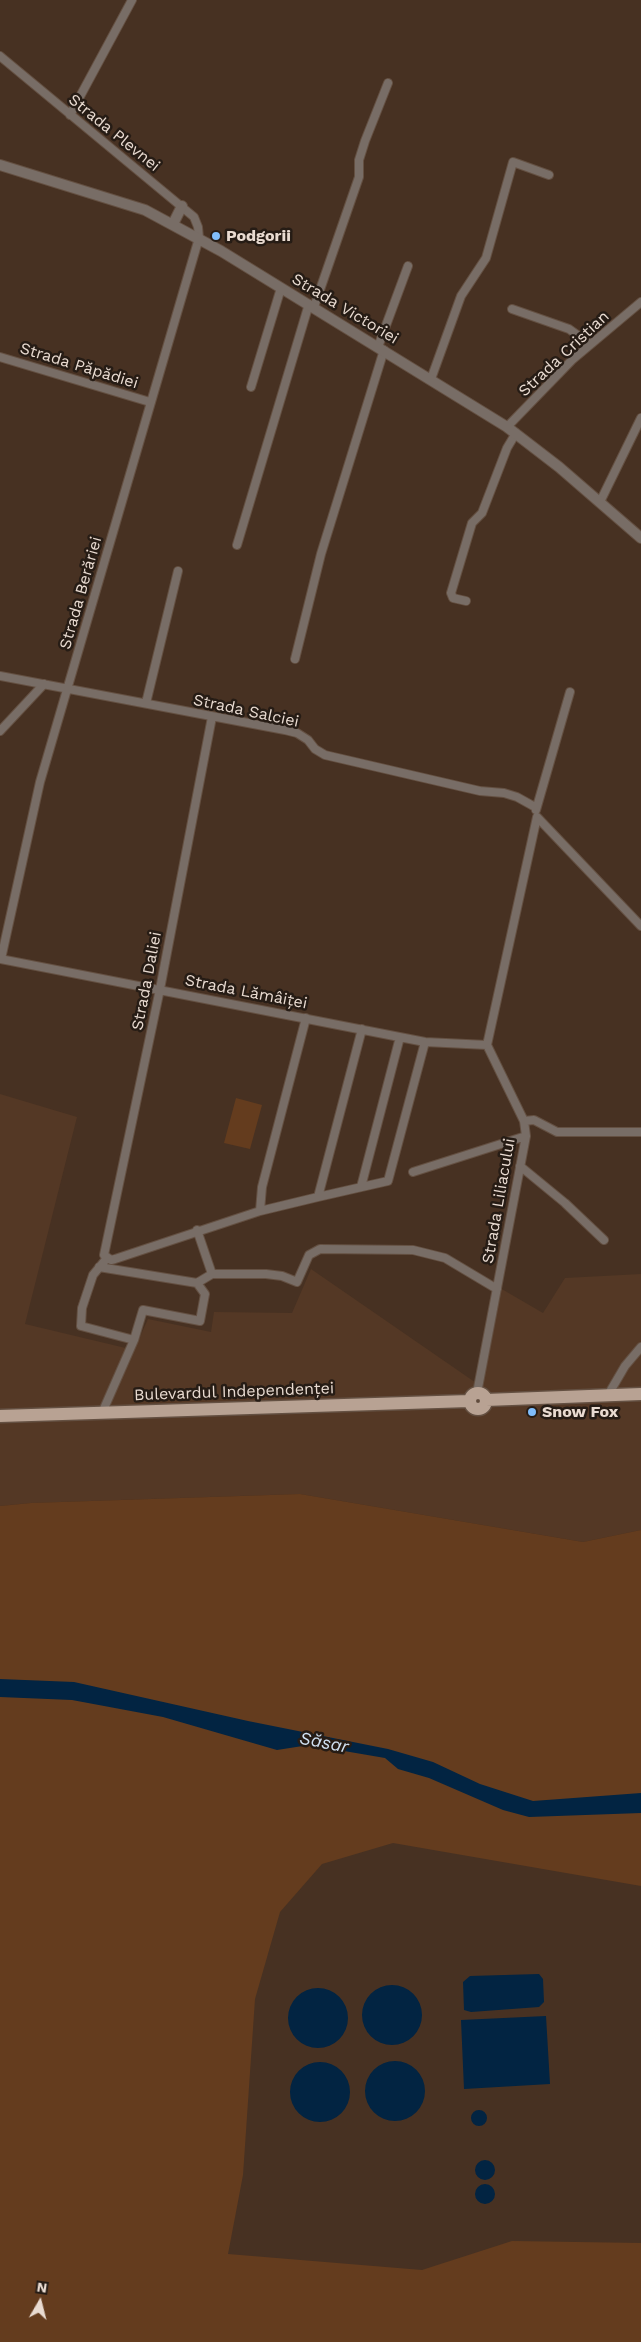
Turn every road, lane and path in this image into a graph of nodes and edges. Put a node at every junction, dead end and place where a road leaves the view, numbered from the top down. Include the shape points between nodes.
1 (132, 0) edge
2 (0, 56) edge
3 (388, 83) dead end
4 (70, 116) junction
5 (0, 165) edge
6 (549, 175) dead end
7 (182, 206) junction
8 (173, 224) junction
9 (198, 238) junction
10 (408, 266) dead end
11 (281, 288) junction
12 (641, 302) edge
13 (311, 306) junction
14 (512, 310) dead end
15 (590, 344) junction
16 (381, 348) junction
17 (0, 357) edge
18 (431, 379) junction
19 (251, 387) dead end
20 (150, 402) junction
21 (641, 418) edge
22 (511, 430) junction
23 (600, 502) junction
24 (641, 538) edge
25 (237, 545) dead end
26 (178, 571) dead end
27 (466, 601) dead end
28 (295, 659) dead end
29 (0, 676) edge
30 (44, 684) junction
31 (68, 689) junction
32 (570, 692) dead end
33 (146, 703) junction
34 (212, 717) junction
35 (0, 731) edge
36 (535, 807) junction
37 (537, 816) junction
38 (641, 926) edge
39 (1, 959) edge
40 (160, 989) junction
41 (306, 1018) junction
42 (362, 1029) junction
43 (400, 1037) junction
44 (425, 1042) junction
45 (488, 1045) junction
46 (524, 1121) junction
47 (641, 1132) edge
48 (526, 1136) junction
49 (520, 1166) junction
50 (413, 1172) dead end
51 (361, 1187) junction
52 (318, 1198) junction
53 (260, 1211) junction
54 (197, 1230) junction
55 (604, 1240) dead end
56 (105, 1254) junction
57 (99, 1267) junction
58 (212, 1274) junction
59 (197, 1283) junction
60 (497, 1289) junction
61 (134, 1340) junction
62 (641, 1348) edge
63 (641, 1394) edge
64 (608, 1395) junction
65 (478, 1398) junction
66 (102, 1412) junction
67 (0, 1416) edge

1 - 4 street
2 - 4 street, Strada Plevnei
3 - 13 street via 365,141 360,177
4 - 7 street, Strada Plevnei
5 - 8 street, Strada Victoriei via 136,207
6 - 18 street via 513,162 486,258 461,296
7 - 8 street
7 - 9 street, Strada Plevnei via 194,217
8 - 9 street, Strada Victoriei
9 - 11 street, Strada Victoriei
9 - 20 street, Strada Berăriei
10 - 16 street
11 - 13 street, Strada Victoriei
11 - 19 street
12 - 15 street, Strada Cristian
13 - 16 street, Strada Victoriei
13 - 25 street
14 - 15 street via 568,329
15 - 22 street, Strada Cristian
16 - 18 street, Strada Victoriei
16 - 28 street via 321,554
17 - 20 street, Strada Păpădiei
18 - 22 street, Strada Victoriei
20 - 31 street, Strada Berăriei
21 - 23 street
22 - 23 street, Strada Victoriei
22 - 27 street, Strada Cristian via 482,513 472,523 451,593 453,598
23 - 24 street, Strada Victoriei
26 - 33 street
29 - 30 street, Strada Salciei
30 - 31 street, Strada Salciei
30 - 35 street
31 - 33 street, Strada Salciei
31 - 39 street, Strada Berăriei via 40,782
32 - 36 street
33 - 34 street, Strada Salciei
34 - 36 street, Strada Salciei via 285,730 303,736 326,755 480,791 504,793
34 - 40 street, Strada Daliei
36 - 37 street
37 - 38 street
37 - 45 street
39 - 40 street, Strada Lămâiței
40 - 41 street, Strada Lămâiței
40 - 56 street, Strada Daliei
41 - 42 street, Strada Lămâiței
41 - 53 street via 262,1187
42 - 43 street, Strada Lămâiței
42 - 52 street
43 - 44 street, Strada Lămâiței
43 - 51 street
44 - 45 street, Strada Lămâiței
44 - 51 street via 388,1181
45 - 46 street, Strada Liliacului
46 - 47 street via 534,1120 558,1132
46 - 48 street, Strada Liliacului
48 - 49 street, Strada Liliacului
48 - 50 street
49 - 55 street
49 - 60 street, Strada Liliacului
51 - 52 street
52 - 53 street
53 - 54 street
54 - 56 street via 115,1259
54 - 58 street
56 - 57 street
57 - 59 street
57 - 61 street via 82,1308 81,1326
58 - 59 street
58 - 60 street via 266,1274 297,1282 309,1255 320,1249 413,1250 445,1258
59 - 61 street via 204,1294 200,1321 143,1310
60 - 65 street, Strada Liliacului
61 - 66 street
62 - 64 street via 625,1366
63 - 64 main road, Bulevardul Independenței
64 - 65 main road, Bulevardul Independenței
65 - 66 main road, Bulevardul Independenței
66 - 67 main road, Bulevardul Independenței

